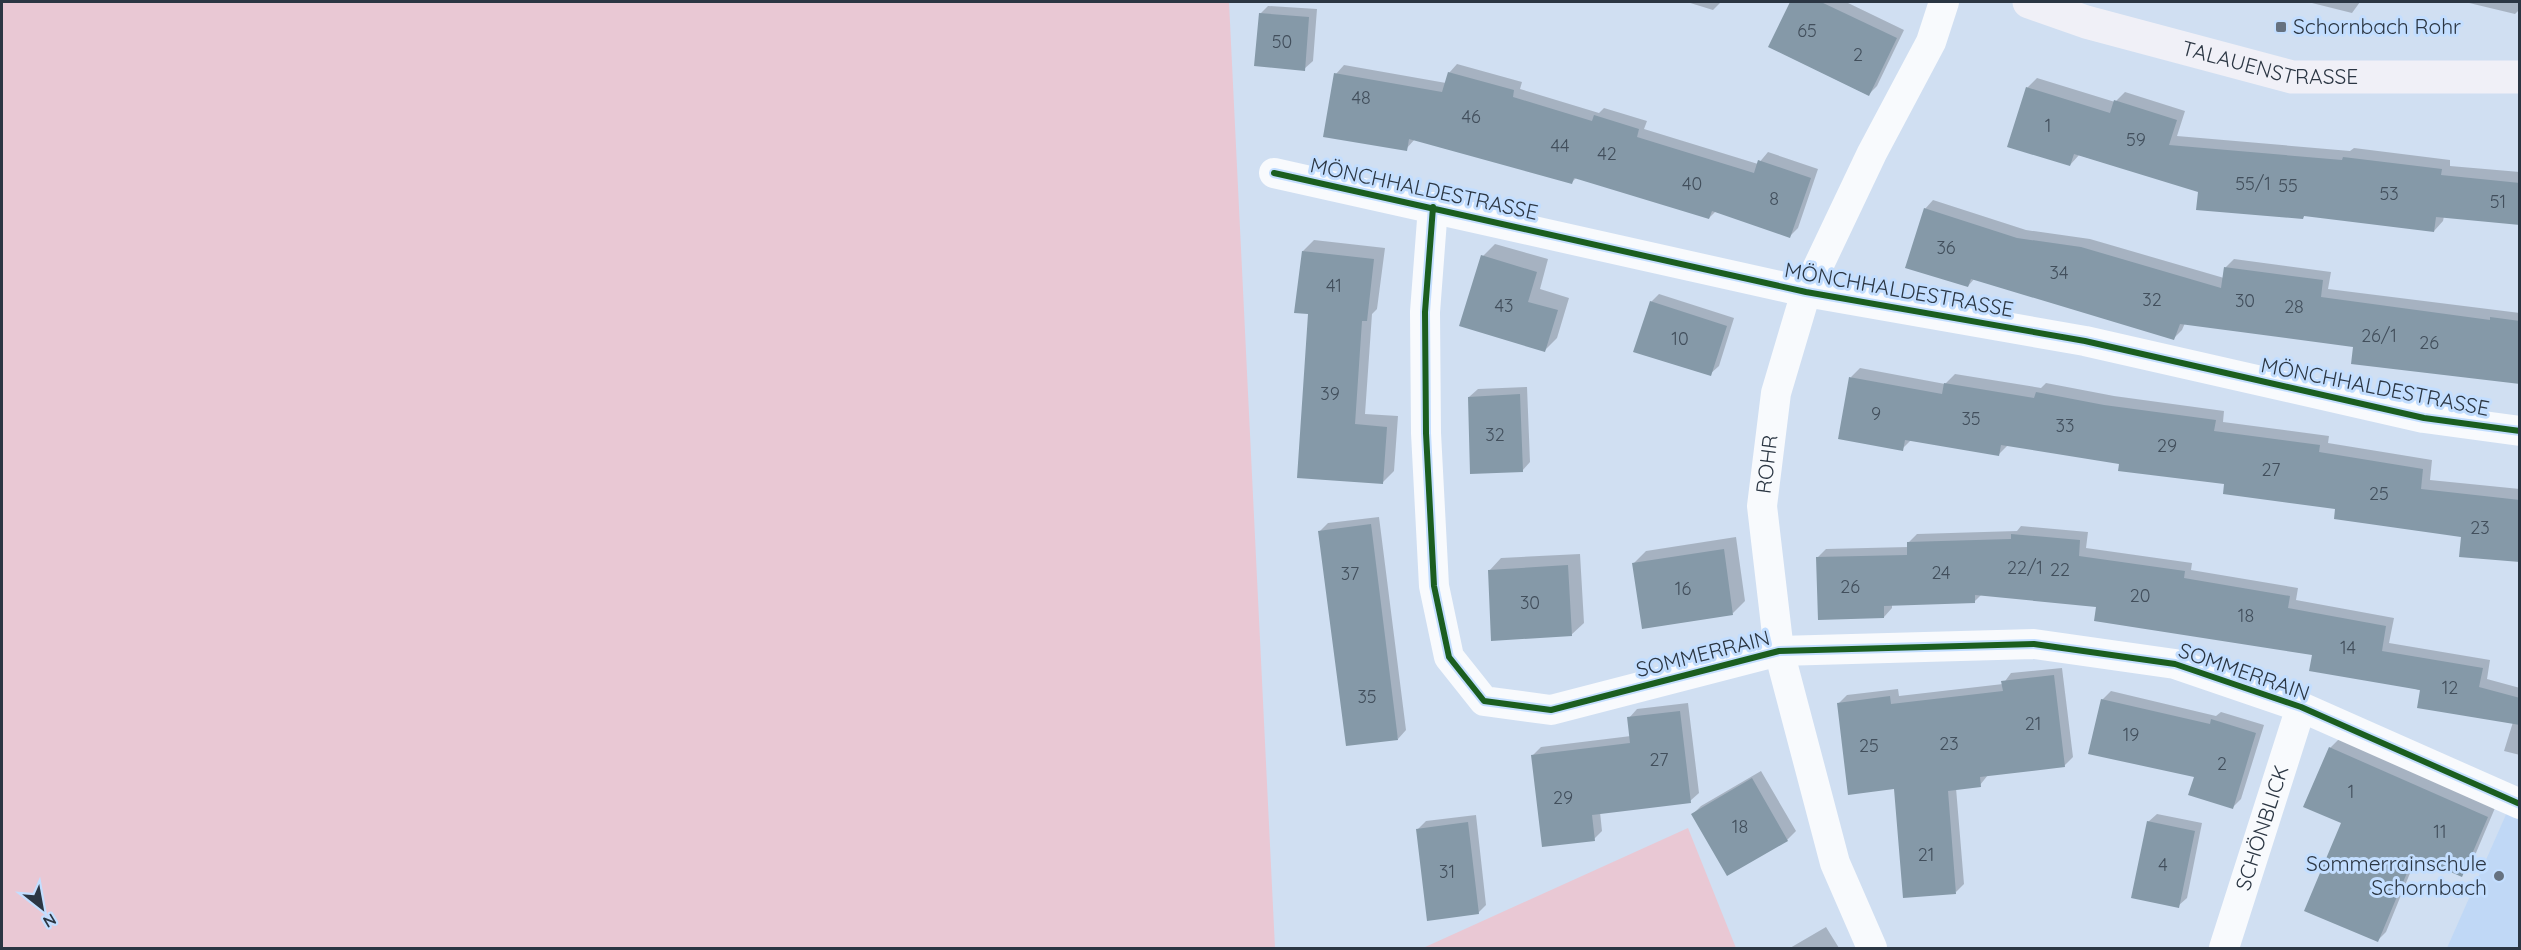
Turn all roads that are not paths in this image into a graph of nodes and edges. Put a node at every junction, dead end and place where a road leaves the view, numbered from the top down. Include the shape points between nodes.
1 (1944, 2) edge
2 (2029, 2) edge
3 (2520, 77) edge
4 (1274, 173) dead end
5 (1433, 207) junction
6 (1806, 291) junction
7 (2520, 431) edge
8 (1779, 651) junction
9 (2301, 707) junction
10 (2520, 804) edge
11 (1872, 948) edge
12 (2224, 948) edge

1 - 6 street, ROHR via 1931,42
2 - 3 street, TALAUENSTRASSE via 2086,22 2292,77
4 - 5 street, MÖNCHHALDESTRASSE
5 - 6 street, MÖNCHHALDESTRASSE
5 - 8 street, SOMMERRAIN via 1425,312 1434,586 1449,657 1484,702 1551,710
6 - 7 street, MÖNCHHALDESTRASSE via 2085,341 2424,418
6 - 8 street, ROHR via 1776,393 1762,506
8 - 9 street, SOMMERRAIN via 2034,644 2175,664
8 - 11 street, ROHR via 1835,863
9 - 10 street, SOMMERRAIN
9 - 12 street, SCHÖNBLICK

